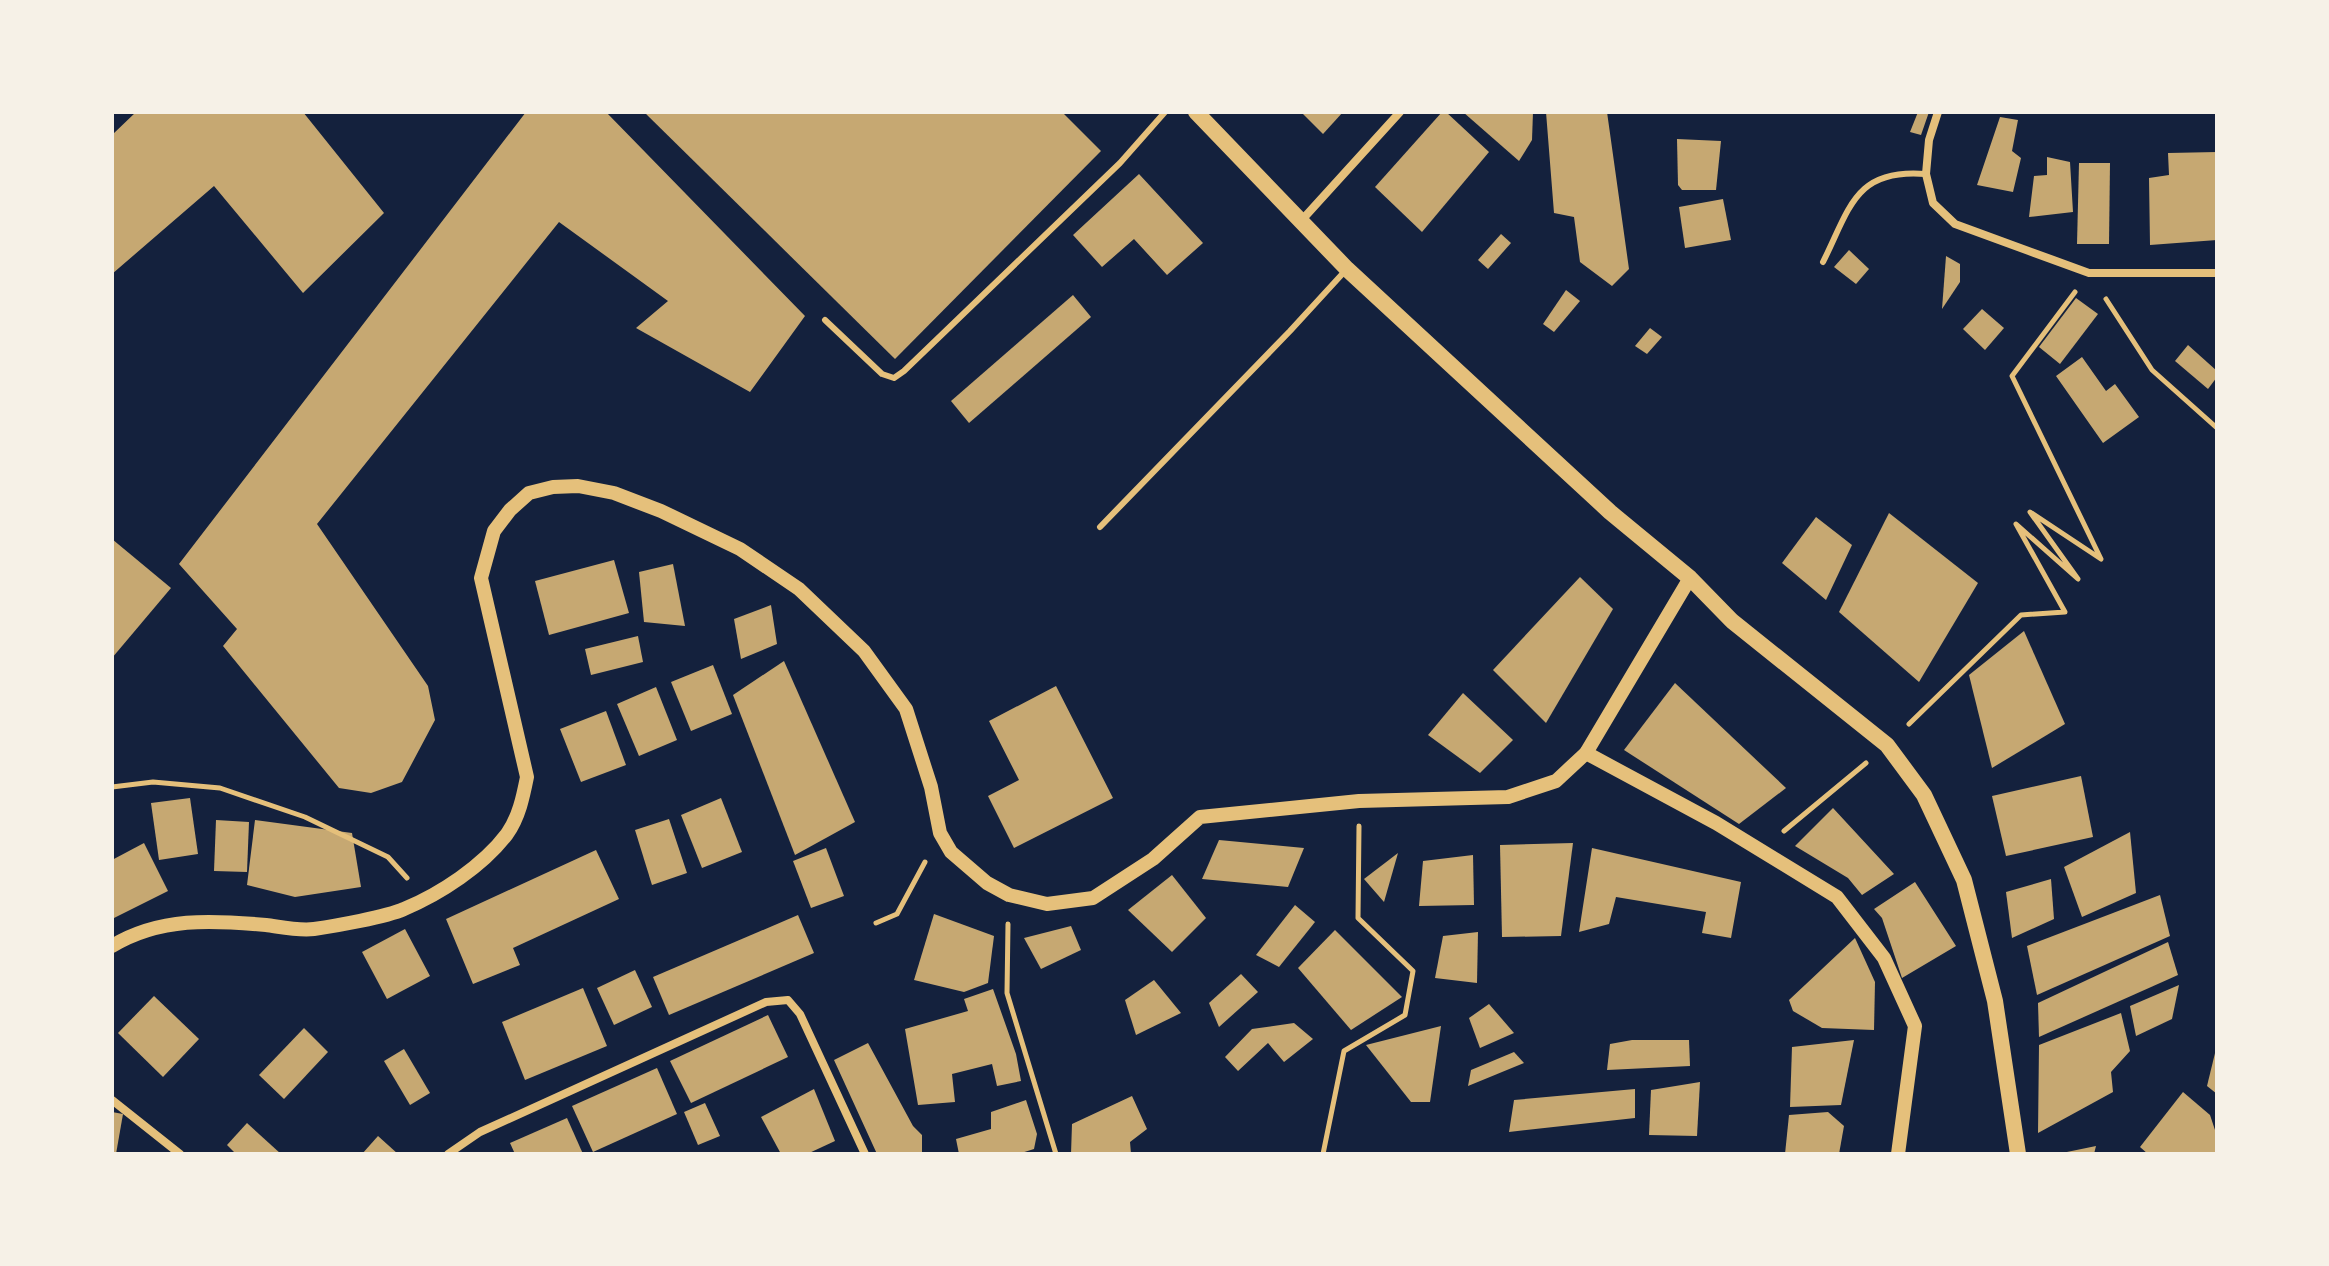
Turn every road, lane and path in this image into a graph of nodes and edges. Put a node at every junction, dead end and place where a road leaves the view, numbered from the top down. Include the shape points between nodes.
1 (1165, 112) edge
2 (1196, 112) edge
3 (1400, 112) edge
4 (1938, 112) edge
5 (1926, 174) junction
6 (1300, 222) junction
7 (1823, 262) dead end
8 (1347, 269) junction
9 (2089, 273) junction
10 (2217, 273) edge
11 (825, 320) dead end
12 (2217, 428) edge
13 (1100, 527) dead end
14 (1690, 578) junction
15 (1887, 745) junction
16 (1586, 753) junction
17 (112, 787) edge
18 (1359, 801) junction
19 (940, 833) junction
20 (1762, 850) junction
21 (1009, 895) junction
22 (426, 897) junction
23 (876, 923) dead end
24 (112, 946) edge
25 (112, 1100) edge
26 (180, 1154) edge
27 (448, 1154) edge
28 (865, 1154) edge
29 (1056, 1154) edge
30 (1323, 1154) edge
31 (1898, 1154) edge
32 (2018, 1154) edge

1 - 11 lane via 1120,163 894,378 882,374
2 - 6 main road
3 - 6 street
4 - 5 street
5 - 7 lane via 1905,172 1873,180 1854,200
5 - 9 street via 1933,203 1955,224
6 - 8 main road
8 - 13 lane
8 - 14 main road via 1610,512
9 - 10 street
9 - 12 path via 2152,370
9 - 15 path via 2012,376 2101,559 2030,512 2078,579 2016,524 2065,612 2021,615
14 - 15 main road via 1732,621
14 - 16 street
15 - 20 path
15 - 32 main road via 1924,795 1964,880 1995,1001
16 - 18 street via 1556,781 1508,797
16 - 20 street
17 - 22 path via 153,782 220,788 305,817 388,857
18 - 21 street via 1200,817 1153,859 1093,898 1047,904
18 - 30 path via 1358,918 1413,971 1405,1015 1344,1051
19 - 21 street via 967,868
19 - 22 street via 906,709 864,651 799,589 740,549 661,511 614,493 553,487 529,493 510,510 494,531 481,578 527,777 522,805 489,855
19 - 23 path via 897,914
20 - 31 street via 1837,897 1884,958 1915,1026
21 - 29 path via 1007,993
22 - 24 street via 402,910 312,929 207,920 167,924
25 - 26 street
27 - 28 street via 480,1132 766,1002 788,1000 800,1014

